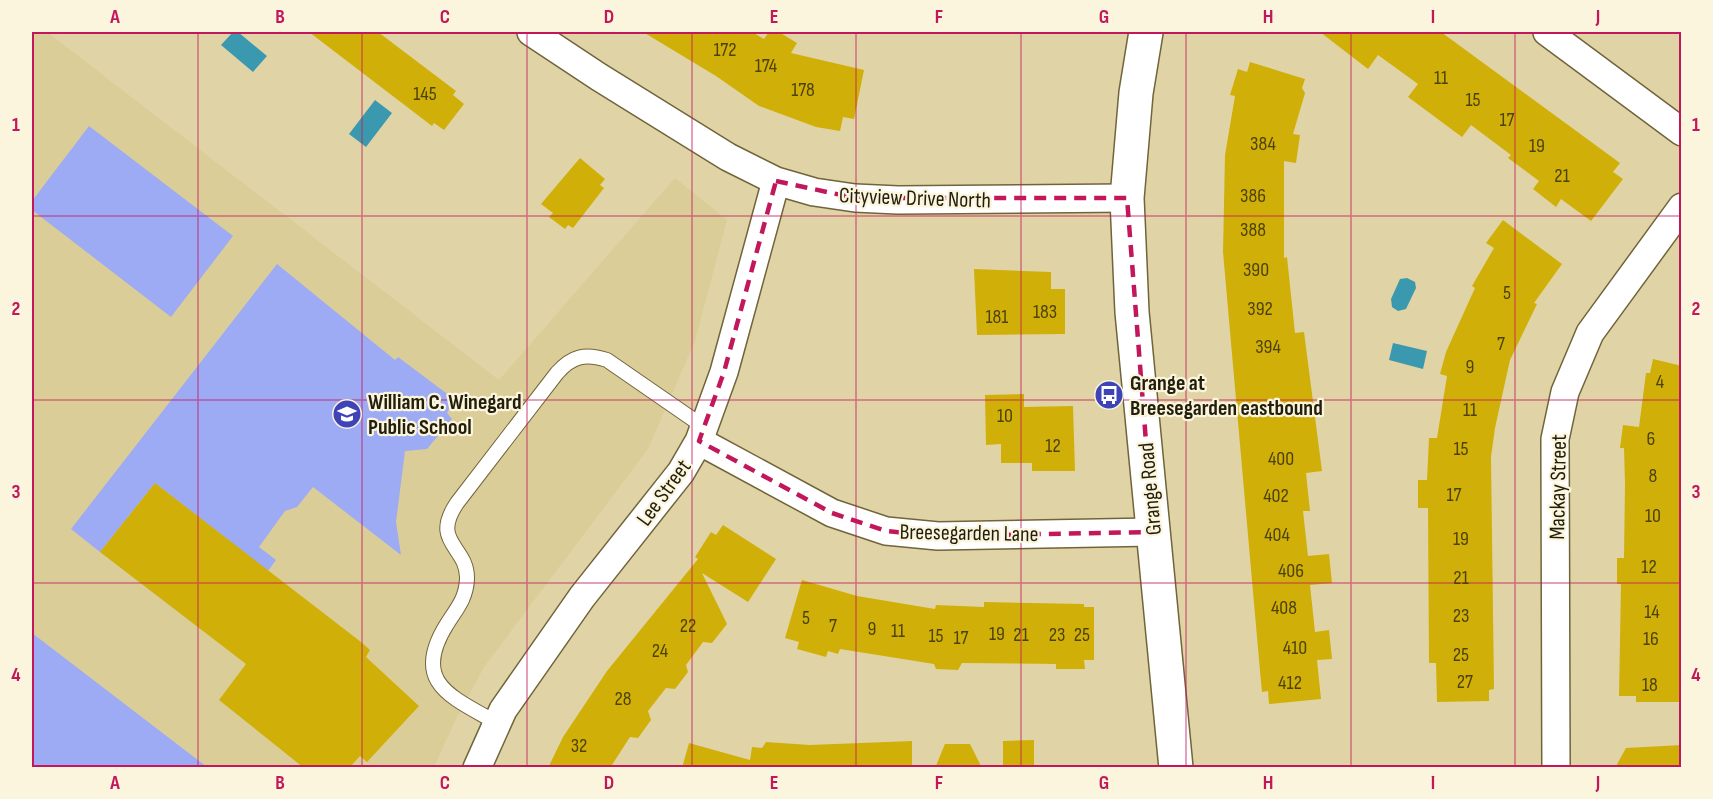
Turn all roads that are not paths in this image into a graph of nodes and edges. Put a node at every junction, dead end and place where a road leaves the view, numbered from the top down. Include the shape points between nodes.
1 (531, 32) edge
2 (1146, 32) edge
3 (1547, 32) edge
4 (1682, 132) edge
5 (776, 181) junction
6 (1127, 198) junction
7 (1682, 207) edge
8 (701, 434) junction
9 (1153, 532) junction
10 (496, 723) junction
11 (477, 768) edge
12 (1176, 768) edge
13 (1556, 768) edge

1 - 5 street, Cityview Drive North via 728,157
2 - 6 main road, Grange Road
3 - 4 street
5 - 6 street, Cityview Drive North via 855,198
5 - 8 street, Lee Street via 724,372
6 - 9 main road, Grange Road via 1132,312
7 - 13 street, Mackay Street via 1590,333 1565,392 1555,439
8 - 9 street, Breesegarden Lane via 832,513 886,531 938,536
8 - 10 street, Lee Street via 681,472 582,597
8 - 10 lane via 607,360 579,356 566,363 457,503 446,530 449,542 466,566 465,599 436,644 432,664 445,693
9 - 12 main road, Grange Road
10 - 11 street, Lee Street

